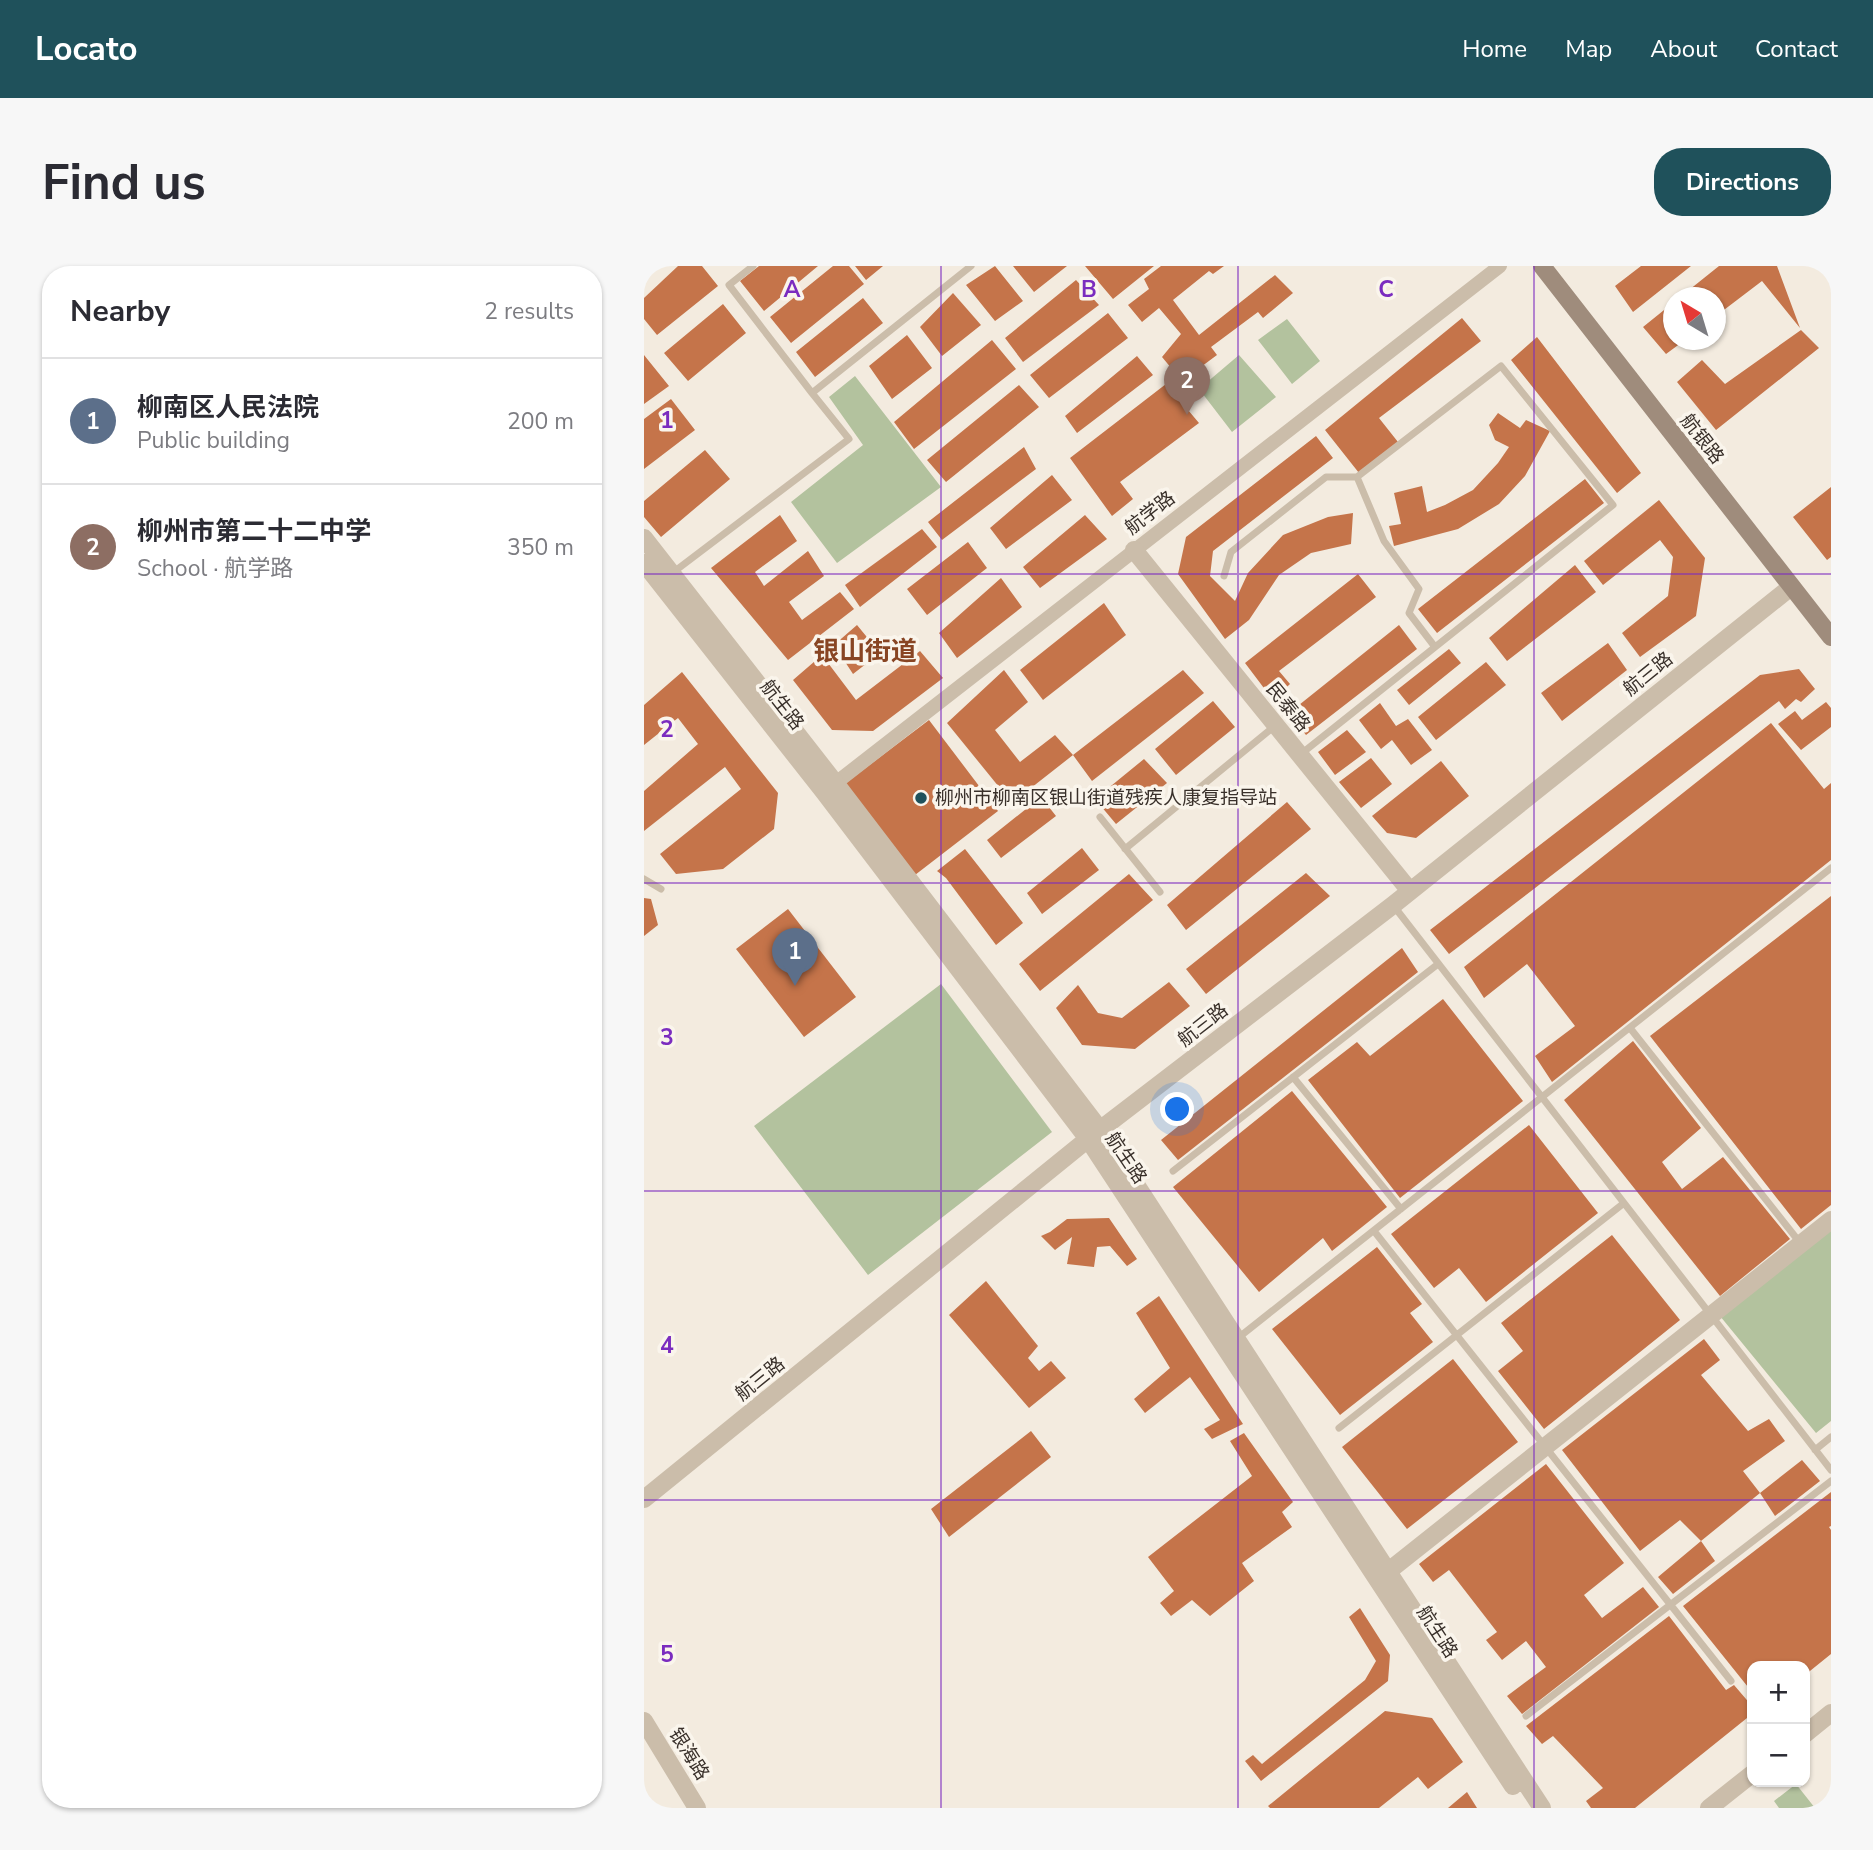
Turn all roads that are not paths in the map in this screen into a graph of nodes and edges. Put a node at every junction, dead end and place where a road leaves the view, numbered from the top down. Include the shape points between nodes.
1 (753, 266) edge
2 (971, 266) edge
3 (1500, 266) edge
4 (1542, 266) edge
5 (812, 393) junction
6 (1357, 477) junction
7 (644, 538) edge
8 (1134, 550) junction
9 (644, 563) edge
10 (1224, 576) dead end
11 (666, 578) junction
12 (1791, 587) junction
13 (1831, 637) edge
14 (1435, 647) junction
15 (1276, 725) junction
16 (1300, 755) junction
17 (830, 788) junction
18 (1100, 817) dead end
19 (1125, 849) junction
20 (1830, 870) edge
21 (644, 879) edge
22 (661, 889) dead end
23 (1410, 891) junction
24 (1160, 892) dead end
25 (1392, 905) junction
26 (1438, 964) junction
27 (1630, 1028) junction
28 (1293, 1077) junction
29 (1542, 1097) junction
30 (1095, 1135) junction
31 (1173, 1171) dead end
32 (1624, 1203) junction
33 (1401, 1209) junction
34 (1831, 1220) edge
35 (1374, 1231) junction
36 (1801, 1244) junction
37 (1711, 1315) junction
38 (1456, 1335) junction
39 (1232, 1343) junction
40 (1339, 1427) dead end
41 (1831, 1437) edge
42 (1545, 1447) junction
43 (1815, 1450) junction
44 (1831, 1470) edge
45 (1831, 1481) edge
46 (644, 1499) edge
47 (1383, 1576) junction
48 (1670, 1605) junction
49 (1731, 1681) dead end
50 (1831, 1713) edge
51 (1526, 1716) dead end
52 (644, 1721) edge
53 (1810, 1730) edge
54 (1747, 1778) edge
55 (697, 1808) edge
56 (1528, 1808) edge
57 (1542, 1808) edge
58 (1709, 1808) edge

1 - 5 lane via 729,285
2 - 5 lane
3 - 8 street, 航学路
4 - 12 main road, 航银路
5 - 11 lane via 849,439
6 - 10 lane via 1326,477 1231,552
6 - 14 lane via 1384,541 1419,589 1409,614
6 - 14 lane via 1501,366 1613,505
7 - 11 street
8 - 15 street, 民泰路
8 - 17 street, 航学路
9 - 11 street, 航生路
11 - 17 street, 航生路
12 - 13 main road, 航银路
12 - 23 street, 航三路
14 - 16 lane
15 - 16 street, 民泰路
15 - 19 lane
16 - 23 street, 民泰路
17 - 30 street, 航生路
18 - 19 lane
19 - 24 lane
20 - 27 lane
21 - 22 lane
23 - 25 street, 航三路
25 - 26 lane
25 - 30 street, 航三路
26 - 28 lane
26 - 29 lane
27 - 29 lane
27 - 36 lane
28 - 31 lane
28 - 33 lane
29 - 32 lane
29 - 33 lane
30 - 39 street, 航生路
30 - 46 street, 航三路
32 - 37 lane
32 - 38 lane
33 - 35 lane
34 - 36 street
35 - 38 lane
35 - 39 lane
36 - 37 street
37 - 42 street
37 - 43 lane
38 - 40 lane
38 - 42 lane
39 - 47 street, 航生路
41 - 43 lane
42 - 47 street
42 - 48 lane
43 - 44 lane
45 - 48 lane
47 - 56 street, 航生路
47 - 57 street
48 - 49 lane
48 - 51 lane
50 - 53 street
52 - 55 street, 银海路
54 - 58 street

